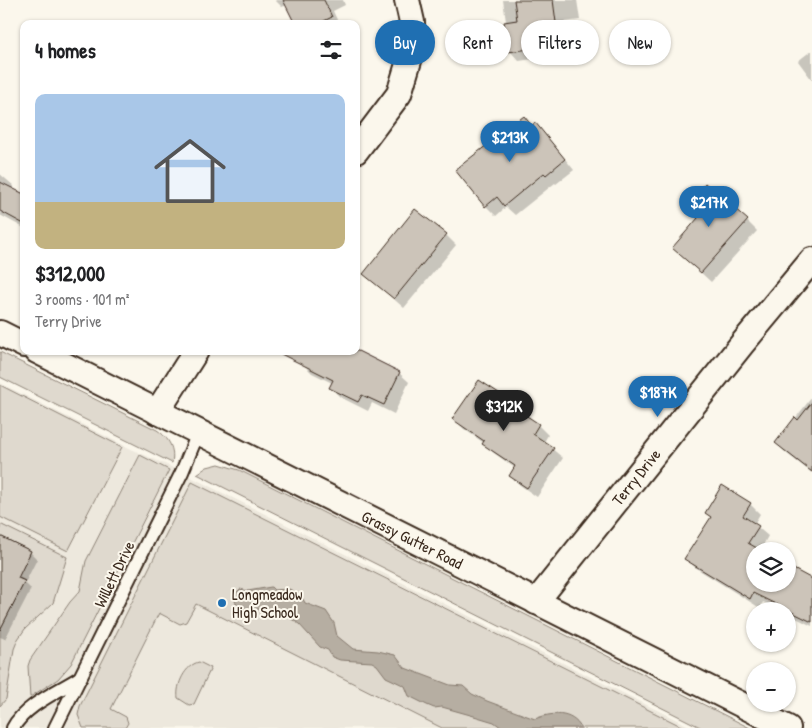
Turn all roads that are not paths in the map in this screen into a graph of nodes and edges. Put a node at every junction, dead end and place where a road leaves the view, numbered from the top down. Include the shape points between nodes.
1 (408, 0) edge
2 (360, 146) edge
3 (812, 260) edge
4 (0, 333) edge
5 (20, 343) edge
6 (45, 355) edge
7 (193, 355) edge
8 (157, 412) junction
9 (198, 433) junction
10 (536, 602) junction
11 (81, 678) junction
12 (14, 728) edge
13 (55, 728) edge
14 (788, 728) edge

1 - 2 street via 412,22 411,54 399,94
3 - 10 street, Terry Drive
4 - 5 street
6 - 8 street, Grassy Gutter Road
7 - 8 street
8 - 9 street, Grassy Gutter Road
9 - 10 street, Grassy Gutter Road
9 - 11 lane, Willett Drive
10 - 14 street, Grassy Gutter Road
11 - 12 lane via 32,707
11 - 13 lane, Willett Drive

